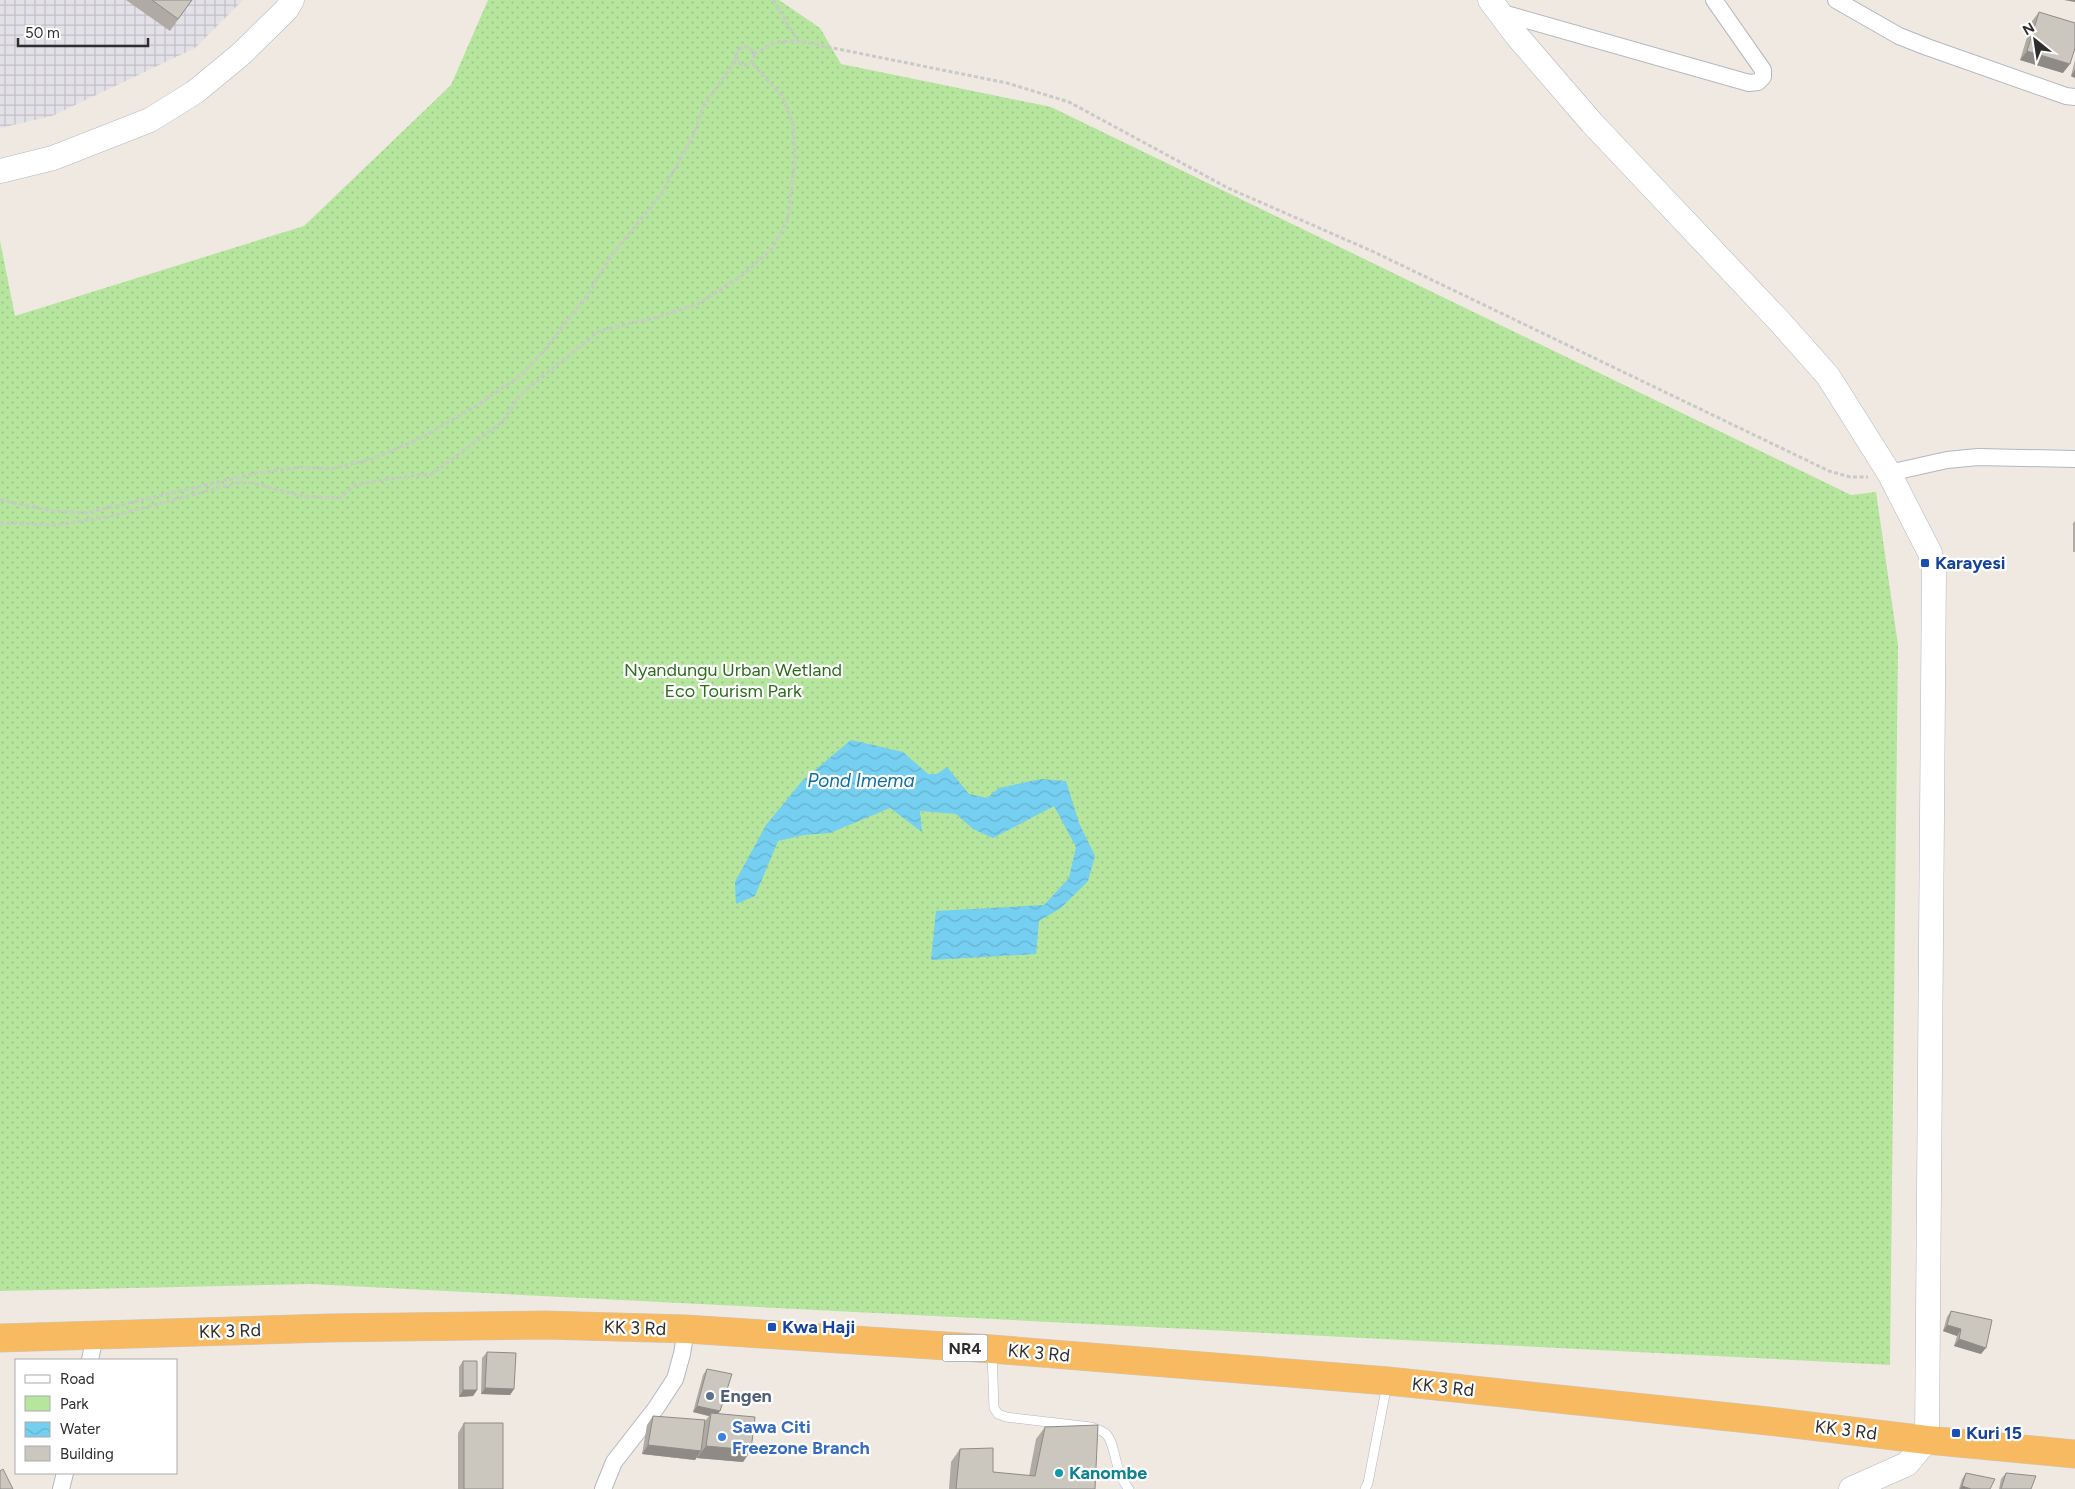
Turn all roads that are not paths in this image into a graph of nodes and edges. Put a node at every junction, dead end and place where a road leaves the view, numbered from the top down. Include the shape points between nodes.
1 (292, 0) edge
2 (1714, 0) edge
3 (1836, 0) edge
4 (1495, 6) edge
5 (2075, 97) edge
6 (0, 171) edge
7 (2075, 459) edge
8 (1889, 473) junction
9 (686, 1329) junction
10 (0, 1338) edge
11 (93, 1348) edge
12 (992, 1349) junction
13 (1388, 1381) junction
14 (1926, 1440) junction
15 (2075, 1454) edge
16 (65, 1474) edge
17 (61, 1489) edge
18 (603, 1489) edge
19 (1129, 1489) edge
20 (1365, 1489) edge
21 (1851, 1489) edge

1 - 6 main road via 286,10 240,55 195,92 150,120 53,158
2 - 4 street via 1763,70 1763,77 1758,82
3 - 5 street via 1899,36
4 - 8 main road via 1592,123 1828,376
7 - 8 street via 1978,457
8 - 14 main road via 1930,553 1935,585
9 - 11 highway, KK 3 Rd / NR4 via 545,1325 328,1328
9 - 12 highway, KK 3 Rd / NR4
9 - 18 street via 675,1379 614,1462
10 - 11 highway, KK 3 Rd / NR4
12 - 13 highway, KK 3 Rd / NR4
12 - 19 lane via 994,1408 998,1414 1102,1430 1111,1440 1120,1475
13 - 14 highway, KK 3 Rd / NR4
13 - 20 lane
14 - 15 highway, KK 3 Rd / NR4
14 - 21 main road via 1907,1464
16 - 17 street

